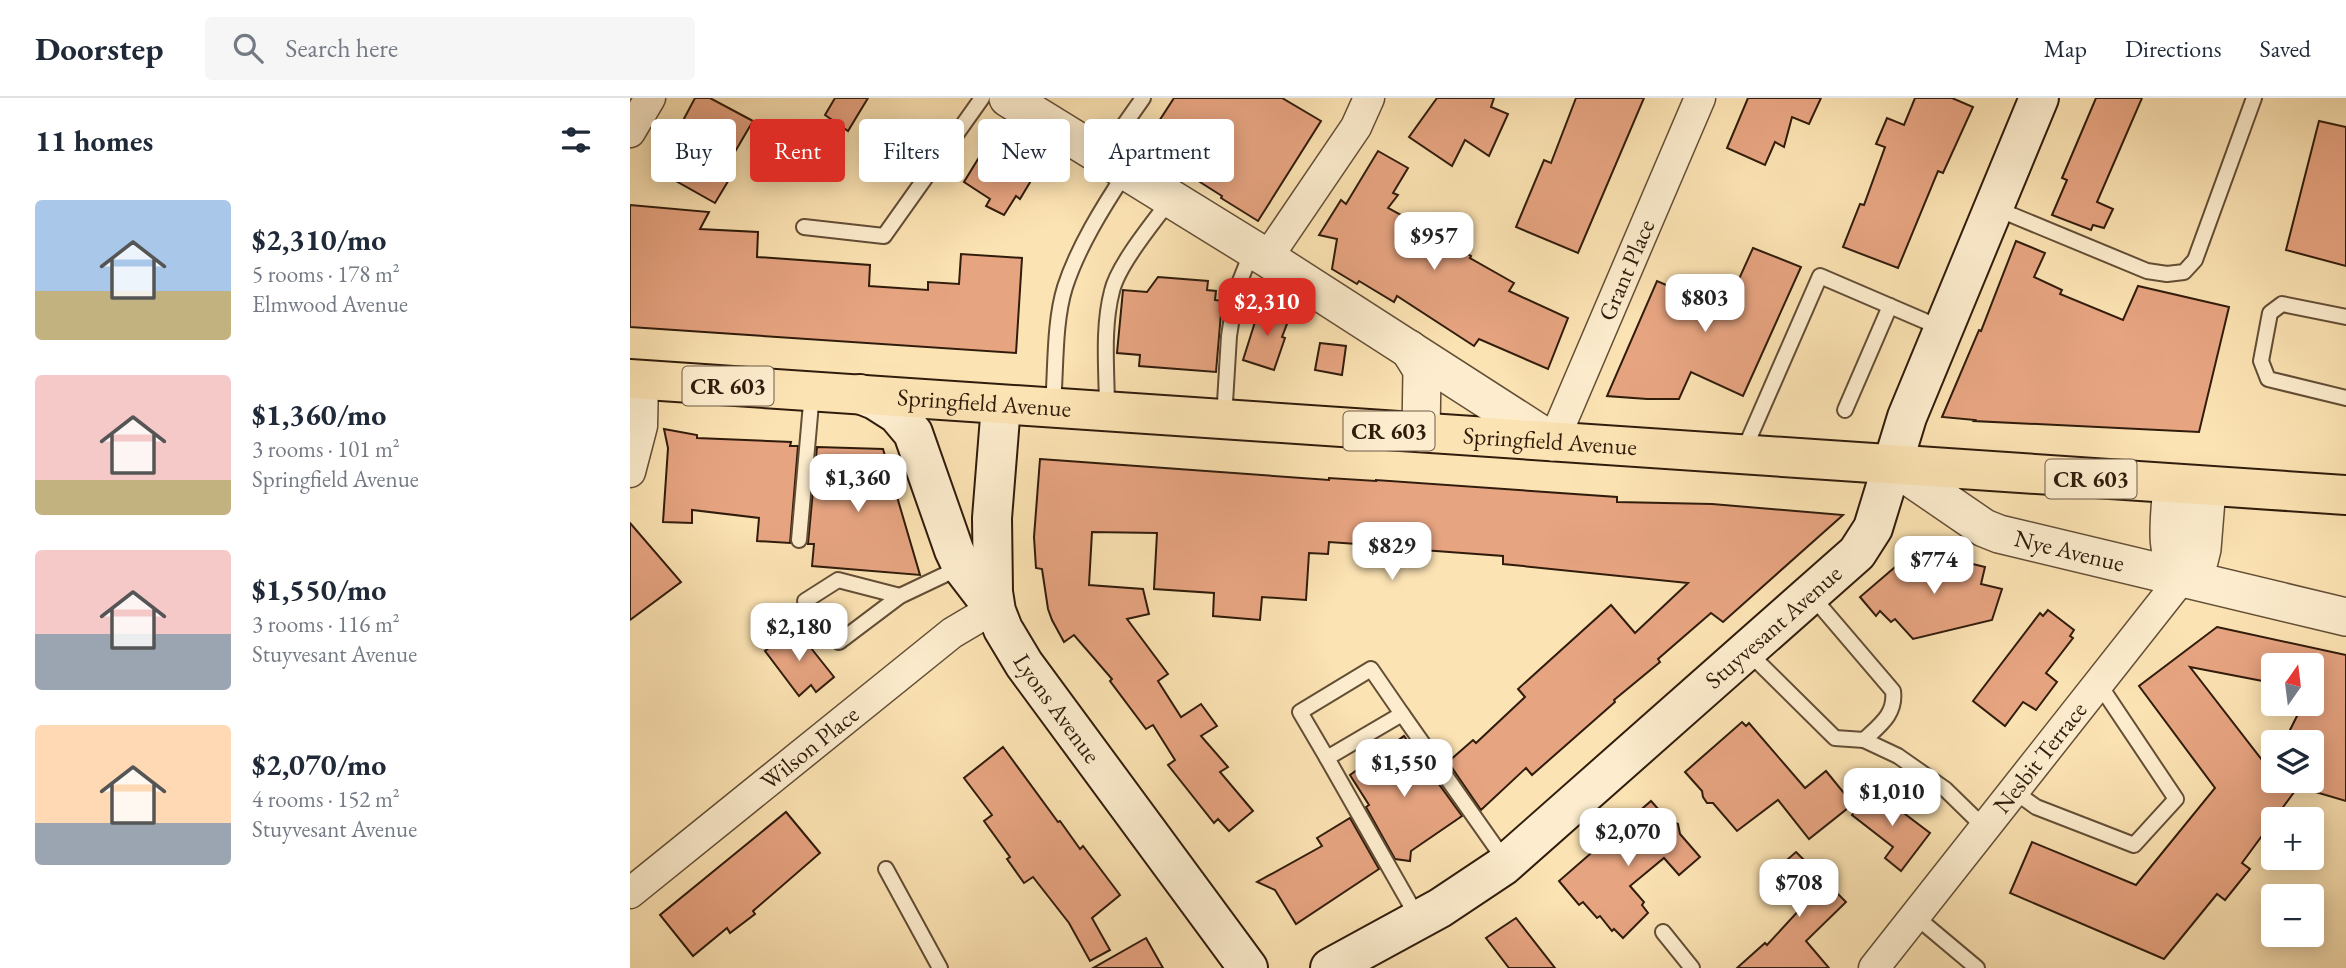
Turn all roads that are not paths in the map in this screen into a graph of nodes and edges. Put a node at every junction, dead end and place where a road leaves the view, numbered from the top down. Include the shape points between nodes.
1 (650, 98) edge
2 (982, 98) edge
3 (1007, 98) edge
4 (1143, 98) edge
5 (1369, 98) edge
6 (1700, 98) edge
7 (2039, 98) edge
8 (2254, 98) edge
9 (1134, 119) edge
10 (630, 132) edge
11 (1084, 145) edge
12 (1108, 182) edge
13 (1143, 182) edge
14 (1171, 199) junction
15 (1993, 208) junction
16 (804, 227) dead end
17 (1260, 254) junction
18 (1890, 306) junction
19 (2346, 317) edge
20 (1942, 329) junction
21 (1409, 349) junction
22 (636, 380) edge
23 (813, 391) junction
24 (860, 394) junction
25 (2346, 398) edge
26 (1000, 405) junction
27 (1053, 408) junction
28 (1845, 410) dead end
29 (1107, 412) junction
30 (1224, 420) junction
31 (1421, 433) junction
32 (1553, 442) junction
33 (1742, 455) junction
34 (1892, 465) junction
35 (630, 472) edge
36 (2189, 486) junction
37 (2346, 495) edge
38 (799, 540) dead end
39 (962, 567) junction
40 (2181, 579) junction
41 (1810, 594) junction
42 (900, 596) junction
43 (805, 601) dead end
44 (996, 611) junction
45 (2346, 617) edge
46 (839, 642) dead end
47 (1746, 651) junction
48 (2099, 684) junction
49 (1402, 714) junction
50 (1864, 740) junction
51 (1327, 758) junction
52 (2014, 791) junction
53 (1985, 828) junction
54 (1507, 863) junction
55 (886, 869) dead end
56 (630, 893) edge
57 (1915, 916) junction
58 (1419, 919) junction
59 (1663, 932) dead end
60 (940, 968) edge
61 (1248, 968) edge
62 (1331, 968) edge
63 (1692, 968) edge
64 (1874, 968) edge
65 (1977, 968) edge

1 - 10 street
2 - 16 lane via 884,236
3 - 11 street
4 - 9 lane
5 - 17 street via 1356,127
6 - 32 street, Grant Place
7 - 15 main road, Stuyvesant Avenue
8 - 15 lane via 2195,260 2184,272 2167,274 2134,267
12 - 27 lane via 1065,287
13 - 14 street
14 - 17 street
14 - 29 lane via 1131,253 1112,290 1106,336
15 - 20 main road, Stuyvesant Avenue
17 - 21 street
17 - 30 lane via 1236,291
18 - 20 lane
18 - 28 lane
18 - 33 lane via 1820,276
19 - 25 lane via 2281,304 2270,313 2261,361 2268,380
20 - 34 main road, Stuyvesant Avenue
21 - 31 street via 1422,370
21 - 32 street
22 - 23 main road, Springfield Avenue / CR 603
22 - 35 street via 642,426
23 - 24 main road, Springfield Avenue / CR 603
23 - 38 lane
24 - 26 main road, Springfield Avenue / CR 603
24 - 39 main road via 897,414 913,433
26 - 27 main road, Springfield Avenue / CR 603
26 - 44 main road, Lyons Avenue via 991,550
27 - 29 main road, Springfield Avenue / CR 603
29 - 30 main road, Springfield Avenue / CR 603
30 - 31 main road, Springfield Avenue / CR 603
31 - 32 main road, Springfield Avenue / CR 603
32 - 33 main road, Springfield Avenue / CR 603
33 - 34 main road, Springfield Avenue / CR 603
34 - 36 main road, Springfield Avenue / CR 603
34 - 40 street, Nye Avenue via 1999,534
34 - 41 main road, Stuyvesant Avenue via 1866,541
36 - 37 main road, Springfield Avenue / CR 603
36 - 40 street via 2202,549 2199,561
39 - 42 lane
39 - 44 main road
40 - 45 street, Nye Avenue
40 - 48 street, Nesbit Terrace
41 - 47 main road, Stuyvesant Avenue
41 - 50 lane via 1893,691 1888,717
42 - 43 lane via 838,580
42 - 46 lane
44 - 56 street, Wilson Place via 952,633
44 - 61 main road, Lyons Avenue via 1024,664
47 - 50 lane via 1835,738
47 - 54 main road, Stuyvesant Avenue
48 - 52 street, Nesbit Terrace
48 - 52 lane via 2175,799 2134,845 2036,807
49 - 51 lane
49 - 51 lane via 1371,668 1300,712
49 - 54 lane
50 - 53 lane via 1898,756 1945,789
51 - 58 lane
52 - 53 street, Nesbit Terrace
53 - 57 street, Nesbit Terrace
54 - 58 main road, Stuyvesant Avenue
55 - 60 lane
57 - 64 street, Nesbit Terrace
57 - 65 lane
58 - 62 main road, Stuyvesant Avenue
59 - 63 lane

